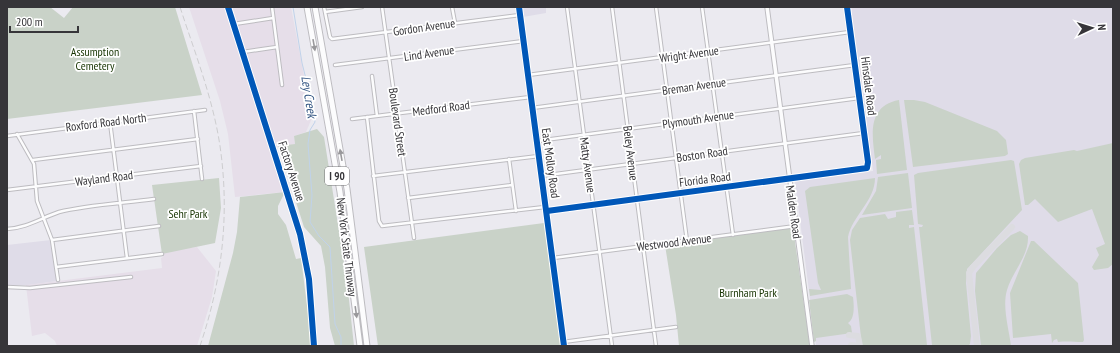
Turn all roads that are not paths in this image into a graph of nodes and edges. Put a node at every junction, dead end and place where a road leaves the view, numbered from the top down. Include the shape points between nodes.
1 (228, 7) edge
2 (272, 7) edge
3 (307, 7) edge
4 (315, 7) edge
5 (324, 7) edge
6 (362, 7) edge
7 (382, 7) edge
8 (452, 7) edge
9 (519, 7) edge
10 (567, 7) edge
11 (612, 7) edge
12 (656, 7) edge
13 (702, 7) edge
14 (767, 7) edge
15 (847, 7) edge
16 (325, 12) junction
17 (520, 15) junction
18 (273, 18) junction
19 (455, 23) junction
20 (234, 24) junction
21 (385, 32) junction
22 (850, 32) junction
23 (524, 40) junction
24 (771, 42) junction
25 (277, 46) junction
26 (708, 51) junction
27 (243, 52) junction
28 (663, 57) junction
29 (389, 58) junction
30 (619, 63) junction
31 (335, 65) dead end
32 (855, 65) junction
33 (575, 69) junction
34 (528, 75) junction
35 (372, 76) dead end
36 (776, 76) junction
37 (713, 84) junction
38 (282, 85) dead end
39 (667, 90) junction
40 (624, 96) junction
41 (531, 97) junction
42 (859, 98) junction
43 (579, 102) junction
44 (532, 108) junction
45 (780, 108) junction
46 (205, 110) dead end
47 (194, 111) junction
48 (398, 113) junction
49 (377, 116) junction
50 (366, 117) junction
51 (717, 117) junction
52 (352, 119) dead end
53 (110, 122) junction
54 (672, 123) junction
55 (628, 129) junction
56 (864, 133) junction
57 (17, 134) junction
58 (584, 135) junction
59 (7, 136) edge
60 (198, 139) junction
61 (537, 141) junction
62 (784, 143) junction
63 (113, 149) junction
64 (722, 151) junction
65 (539, 156) junction
66 (676, 158) junction
67 (509, 159) junction
68 (33, 160) junction
69 (632, 164) junction
70 (201, 166) junction
71 (867, 168) joint
72 (588, 170) junction
73 (406, 172) junction
74 (117, 176) junction
75 (374, 176) junction
76 (541, 176) junction
77 (789, 178) junction
78 (202, 179) dead end
79 (512, 185) junction
80 (36, 186) junction
81 (726, 187) junction
82 (7, 190) edge
83 (680, 193) junction
84 (408, 198) junction
85 (154, 199) dead end
86 (637, 199) junction
87 (120, 204) junction
88 (593, 205) junction
89 (546, 209) junction
90 (516, 211) junction
91 (43, 219) junction
92 (412, 224) junction
93 (158, 226) dead end
94 (796, 226) junction
95 (7, 230) edge
96 (124, 231) junction
97 (733, 235) junction
98 (414, 238) dead end
99 (52, 240) junction
100 (687, 241) junction
101 (643, 246) junction
102 (599, 252) junction
103 (162, 254) dead end
104 (128, 258) junction
105 (552, 258) junction
106 (56, 267) junction
107 (131, 276) dead end
108 (58, 280) dead end
109 (7, 287) edge
110 (676, 327) dead end
111 (654, 330) junction
112 (610, 336) junction
113 (564, 344) edge
114 (314, 346) edge
115 (360, 346) edge
116 (368, 346) edge
117 (612, 346) edge
118 (656, 346) edge
119 (812, 346) edge

1 - 20 street, Factory Avenue
2 - 18 street
3 -> 115 highway, New York State Thruway / I 90 via 340,192
116 -> 4 highway, New York State Thruway / I 90 via 347,189
5 - 16 street
6 - 16 street
7 - 21 street, Boulevard Street
8 - 19 street
9 - 17 street, East Molloy Road
10 - 33 street, Matty Avenue
11 - 30 street, Beley Avenue
12 - 28 street
13 - 26 street
14 - 24 street, Malden Road
15 - 22 street, Hinsdale Road
16 - 21 street, Gordon Avenue via 330,37 336,39
17 - 19 street, Gordon Avenue
17 - 23 street, East Molloy Road
18 - 20 street
18 - 25 street
19 - 21 street, Gordon Avenue
20 - 27 street, Factory Avenue
21 - 29 street, Boulevard Street
22 - 24 street, Wright Avenue
22 - 32 street, Hinsdale Road
23 - 29 street, Lind Avenue
23 - 34 street, East Molloy Road
24 - 26 street, Wright Avenue
24 - 36 street, Malden Road
25 - 27 street
25 - 38 street
26 - 28 street, Wright Avenue
26 - 37 street
27 - 114 street, Factory Avenue via 300,234 309,279
28 - 30 street, Wright Avenue
28 - 39 street
29 - 31 street, Lind Avenue
29 - 48 street, Boulevard Street
30 - 33 street, Wright Avenue
30 - 40 street, Beley Avenue
32 - 36 street, Breman Avenue
32 - 42 street, Hinsdale Road
33 - 34 street, Wright Avenue
33 - 43 street, Matty Avenue
34 - 41 street, East Molloy Road
35 - 49 street
36 - 37 street, Breman Avenue
36 - 45 street, Malden Road
37 - 39 street, Breman Avenue
37 - 51 street
39 - 40 street, Breman Avenue
39 - 54 street
40 - 43 street, Breman Avenue
40 - 55 street, Beley Avenue
41 - 44 street, East Molloy Road
41 - 48 street, Medford Road
42 - 45 street, Plymouth Avenue
42 - 56 street, Hinsdale Road
43 - 44 street, Breman Avenue
43 - 58 street, Matty Avenue
44 - 61 street, East Molloy Road
45 - 51 street, Plymouth Avenue
45 - 62 street, Malden Road
46 - 47 street, Roxford Road North
47 - 53 street, Roxford Road North
47 - 60 street
48 - 49 street, Medford Road
48 - 73 street, Boulevard Street
49 - 50 street, Medford Road
50 - 52 street, Medford Road
50 - 75 street
51 - 54 street, Plymouth Avenue
51 - 64 street
53 - 57 street, Roxford Road North
53 - 63 street
54 - 55 street, Plymouth Avenue
54 - 66 street
55 - 58 street, Plymouth Avenue
55 - 69 street, Beley Avenue
56 - 62 street, Boston Road
56 - 71 street, Hinsdale Road
57 - 59 street, Roxford Road North
57 - 68 street
58 - 61 street, Plymouth Avenue
58 - 72 street, Matty Avenue
60 - 63 street
60 - 70 street
61 - 65 street, East Molloy Road
62 - 64 street, Boston Road
62 - 77 street, Malden Road
63 - 68 street
63 - 74 street
64 - 66 street, Boston Road
64 - 81 street
65 - 67 street
65 - 76 street, East Molloy Road
66 - 69 street, Boston Road
66 - 83 street
67 - 73 street
67 - 79 street
68 - 80 street
69 - 72 street, Boston Road
69 - 86 street, Beley Avenue
70 - 74 street, Wayland Road
70 - 78 street
71 - 77 street, Florida Road
72 - 76 street, Boston Road
72 - 88 street, Matty Avenue
73 - 75 street
73 - 84 street, Boulevard Street
74 - 80 street, Wayland Road
74 - 87 street
75 - 92 street, Florida Road via 380,225 386,227
76 - 89 street, East Molloy Road
77 - 81 street, Florida Road
77 - 94 street, Malden Road
79 - 84 street
79 - 90 street
80 - 82 street, Wayland Road
80 - 91 street
81 - 83 street, Florida Road
81 - 97 street
83 - 86 street, Florida Road
83 - 100 street
84 - 92 street, Boulevard Street
85 - 87 street
86 - 88 street, Florida Road
86 - 101 street, Beley Avenue
87 - 91 street via 68,210
87 - 96 street
88 - 89 street, Florida Road
88 - 102 street, Matty Avenue
89 - 90 street, Florida Road
89 - 105 street, East Molloy Road
90 - 92 street, Florida Road
91 - 95 street
91 - 99 street
92 - 98 street, Boulevard Street
93 - 96 street
94 - 97 street, Westwood Avenue
94 - 119 street, Malden Road
96 - 99 street
96 - 104 street
97 - 100 street, Westwood Avenue
99 - 106 street
100 - 101 street, Westwood Avenue
101 - 102 street, Westwood Avenue
101 - 111 street, Beley Avenue
102 - 105 street, Westwood Avenue
102 - 112 street, Matty Avenue
103 - 104 street
104 - 106 street
105 - 113 street, East Molloy Road
106 - 108 street
107 - 109 street via 30,288
110 - 111 street
111 - 112 street
111 - 118 street, Beley Avenue
112 - 113 street
112 - 117 street, Matty Avenue

